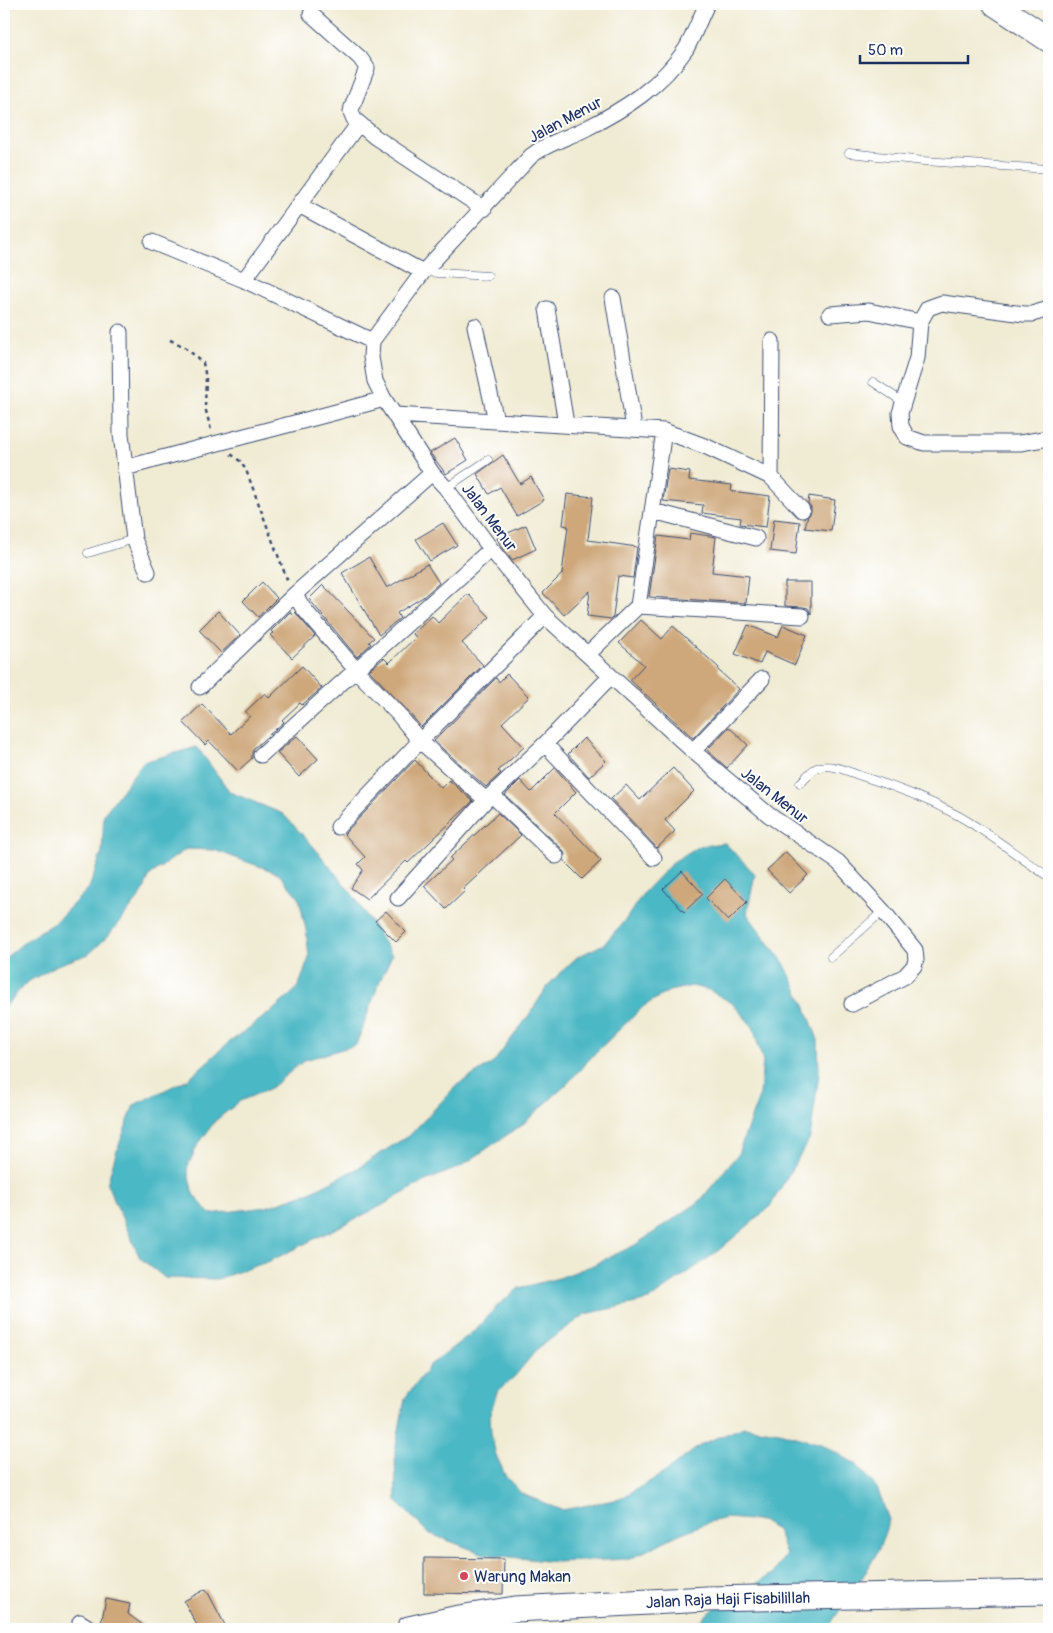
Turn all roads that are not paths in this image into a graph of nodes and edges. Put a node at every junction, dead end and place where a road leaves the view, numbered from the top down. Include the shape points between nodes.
1 (707, 4) edge
2 (995, 4) edge
3 (311, 14) dead end
4 (1049, 40) edge
5 (359, 123) junction
6 (849, 153) dead end
7 (1049, 169) edge
8 (299, 205) junction
9 (484, 208) junction
10 (152, 242) dead end
11 (423, 272) junction
12 (488, 276) dead end
13 (244, 280) junction
14 (613, 298) dead end
15 (547, 308) dead end
16 (1049, 309) edge
17 (830, 314) dead end
18 (920, 322) junction
19 (475, 326) dead end
20 (120, 332) dead end
21 (372, 341) junction
22 (772, 341) dead end
23 (873, 382) dead end
24 (384, 399) junction
25 (903, 402) junction
26 (395, 415) junction
27 (496, 421) junction
28 (566, 424) junction
29 (634, 428) junction
30 (664, 431) junction
31 (1049, 438) edge
32 (488, 460) dead end
33 (125, 468) junction
34 (432, 473) junction
35 (770, 477) junction
36 (446, 488) junction
37 (802, 510) dead end
38 (653, 511) junction
39 (756, 538) dead end
40 (134, 539) junction
41 (491, 548) junction
42 (88, 553) dead end
43 (148, 572) dead end
44 (295, 594) junction
45 (638, 606) junction
46 (545, 616) junction
47 (802, 616) dead end
48 (588, 654) junction
49 (356, 670) junction
50 (610, 676) junction
51 (762, 679) dead end
52 (200, 687) dead end
53 (420, 740) junction
54 (545, 744) junction
55 (693, 751) junction
56 (262, 754) dead end
57 (800, 783) dead end
58 (489, 798) junction
59 (338, 827) dead end
60 (556, 856) dead end
61 (654, 858) dead end
62 (1049, 877) edge
63 (398, 898) dead end
64 (884, 911) junction
65 (831, 957) dead end
66 (852, 1004) dead end
67 (1049, 1592) edge
68 (408, 1629) edge

1 - 9 street, Jalan Menur via 686,47 650,89 588,128 537,152
2 - 4 main road
3 - 5 street via 366,65 351,112
5 - 8 street
5 - 9 street via 375,137
6 - 7 lane
8 - 11 street
8 - 13 street
9 - 11 street, Jalan Menur
10 - 13 street
11 - 12 lane
11 - 21 street, Jalan Menur
13 - 21 street
14 - 29 street
15 - 28 street
16 - 18 street via 1024,314 942,303 928,308
17 - 18 street via 869,311
18 - 25 street via 917,358
19 - 27 street
20 - 33 street via 121,434
21 - 24 street, Jalan Menur via 373,368
22 - 35 street
23 - 25 lane
24 - 26 street, Jalan Menur
24 - 33 street
25 - 31 street via 901,426 907,436 916,441 1020,443
26 - 27 street
26 - 34 street, Jalan Menur
27 - 28 street
28 - 29 street
29 - 30 street
30 - 35 street
30 - 38 street
32 - 36 lane
33 - 40 street
34 - 36 street, Jalan Menur
34 - 44 street
35 - 37 street
36 - 41 street, Jalan Menur
38 - 39 street
38 - 45 street
40 - 42 lane
40 - 43 street
41 - 46 street, Jalan Menur
41 - 49 street
44 - 49 street via 303,608
44 - 52 street
45 - 47 street
45 - 48 street
46 - 48 street, Jalan Menur
46 - 53 street
48 - 50 street, Jalan Menur
49 - 53 street
49 - 56 street
50 - 54 street
50 - 55 street, Jalan Menur
51 - 55 street
53 - 58 street
53 - 59 street
54 - 58 street
54 - 61 street
55 - 64 street, Jalan Menur via 769,815 838,862
57 - 62 lane via 818,767 824,766 887,784 957,815
58 - 60 street
58 - 63 street
64 - 65 lane
64 - 66 street, Jalan Menur via 915,950 914,966 905,976
67 - 68 highway, Jalan Raja Haji Fisabilillah via 707,1599 515,1609

